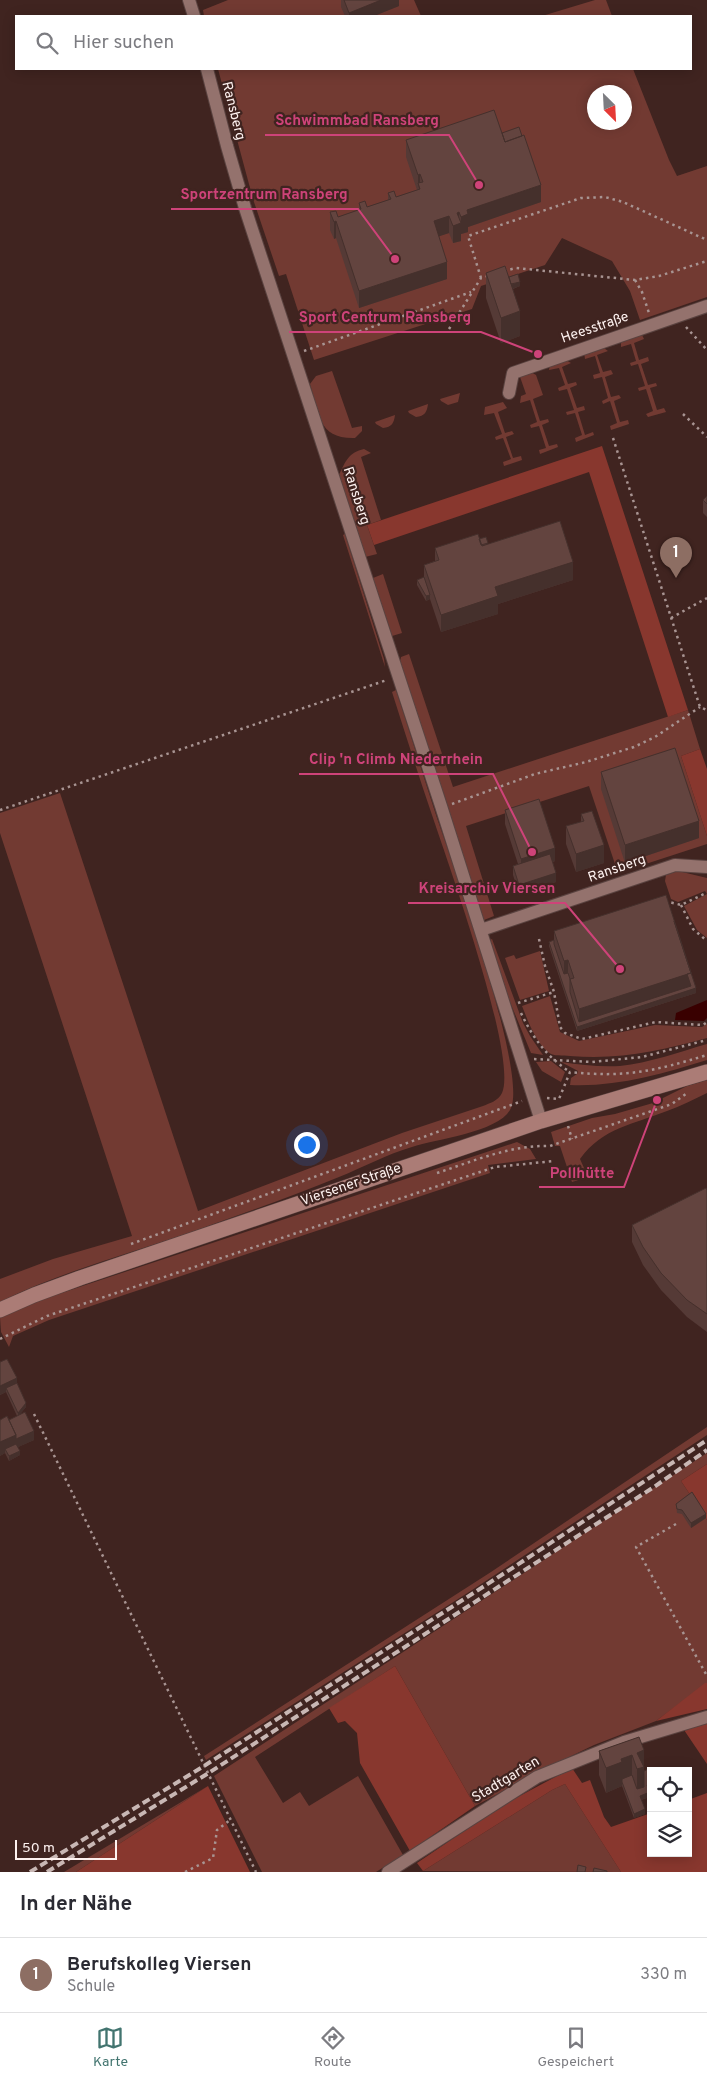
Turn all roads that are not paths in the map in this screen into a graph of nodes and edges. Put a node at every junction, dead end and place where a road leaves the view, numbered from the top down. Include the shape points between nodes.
1 (190, 0) edge
2 (194, 15) edge
3 (207, 70) edge
4 (707, 306) edge
5 (508, 393) dead end
6 (707, 867) edge
7 (480, 930) junction
8 (707, 1072) edge
9 (541, 1121) junction
10 (0, 1310) edge
11 (707, 1717) edge
12 (388, 1872) edge

1 - 2 street
3 - 7 street, Ransberg via 235,172
4 - 5 street, Heesstraße via 513,373
6 - 7 street, Ransberg via 676,865
7 - 9 street, Ransberg
8 - 9 main road, Viersener Straße
9 - 10 main road, Viersener Straße via 89,1275
11 - 12 street, Stadtgarten via 624,1742 537,1777

